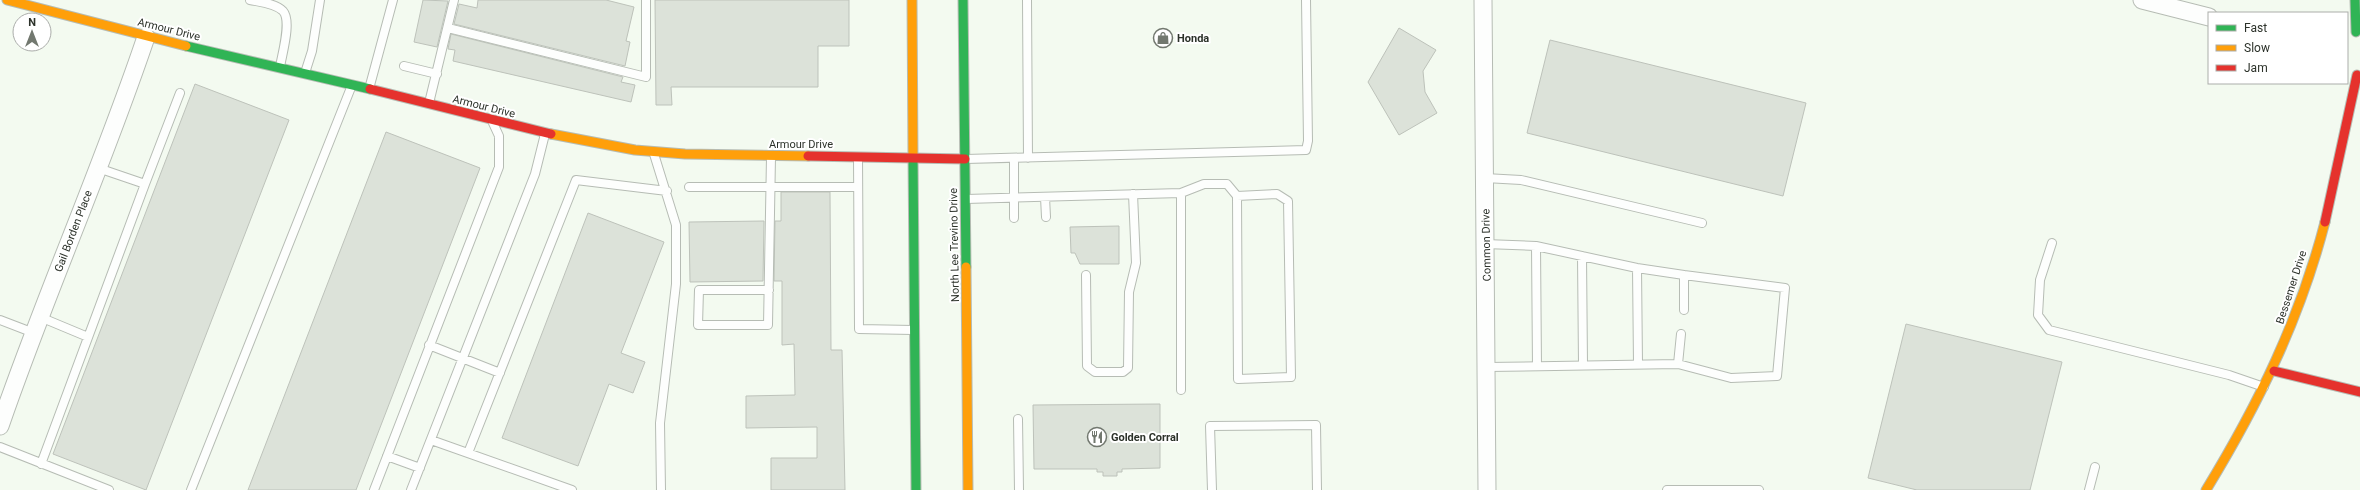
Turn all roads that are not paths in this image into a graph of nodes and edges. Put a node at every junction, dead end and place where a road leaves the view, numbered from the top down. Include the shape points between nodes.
1 (7, 0) edge
2 (250, 0) edge
3 (320, 0) edge
4 (393, 0) edge
5 (454, 0) edge
6 (646, 0) edge
7 (912, 0) edge
8 (963, 0) edge
9 (1027, 0) edge
10 (1306, 0) edge
11 (1483, 0) edge
12 (2142, 0) edge
13 (2355, 0) edge
14 (2208, 17) edge
15 (448, 28) junction
16 (2354, 32) edge
17 (146, 37) junction
18 (404, 66) dead end
19 (280, 68) junction
20 (2348, 73) edge
21 (305, 74) junction
22 (436, 74) junction
23 (2358, 75) edge
24 (352, 85) junction
25 (369, 89) junction
26 (180, 94) dead end
27 (429, 104) junction
28 (492, 120) junction
29 (545, 133) junction
30 (653, 151) junction
31 (771, 156) junction
32 (858, 156) junction
33 (913, 158) junction
34 (1014, 158) junction
35 (1028, 158) junction
36 (965, 159) junction
37 (98, 168) junction
38 (1485, 178) junction
39 (145, 184) junction
40 (689, 187) dead end
41 (858, 187) junction
42 (771, 188) junction
43 (667, 191) junction
44 (1181, 193) junction
45 (1133, 194) junction
46 (1236, 196) junction
47 (1045, 197) junction
48 (1014, 198) junction
49 (965, 199) junction
50 (1046, 217) dead end
51 (1014, 218) dead end
52 (1702, 223) dead end
53 (2052, 243) dead end
54 (1486, 244) junction
55 (1536, 246) junction
56 (1582, 256) junction
57 (1637, 268) junction
58 (1086, 275) dead end
59 (1684, 275) junction
60 (769, 290) junction
61 (1684, 310) dead end
62 (40, 317) junction
63 (0, 320) edge
64 (915, 330) junction
65 (34, 334) junction
66 (1681, 334) dead end
67 (88, 337) junction
68 (429, 345) junction
69 (463, 358) junction
70 (1638, 364) junction
71 (1678, 364) junction
72 (1583, 365) junction
73 (1537, 366) junction
74 (1487, 367) junction
75 (2274, 371) junction
76 (500, 373) junction
77 (2264, 388) junction
78 (1181, 390) dead end
79 (2360, 392) edge
80 (1018, 419) dead end
81 (0, 426) edge
82 (431, 440) junction
83 (0, 448) edge
84 (468, 453) junction
85 (387, 456) junction
86 (41, 464) junction
87 (2095, 467) dead end
88 (420, 468) junction
89 (109, 490) edge
90 (191, 490) edge
91 (374, 490) edge
92 (411, 490) edge
93 (572, 490) edge
94 (661, 490) edge
95 (916, 490) edge
96 (968, 490) edge
97 (1019, 490) edge
98 (1212, 490) edge
99 (1317, 490) edge
100 (1487, 490) edge
101 (1667, 490) edge
102 (1759, 490) edge
103 (2089, 490) edge
104 (2206, 490) edge

1 - 17 street, Armour Drive
2 - 19 lane via 276,6 283,11 286,18
3 - 21 lane via 312,52
4 - 25 lane
5 - 15 lane
6 - 15 lane via 646,76
7 - 33 street
8 - 36 street, North Lee Trevino Drive
9 - 35 lane
10 - 35 lane via 1306,150
11 - 38 street, Common Drive
12 - 14 street
13 - 16 street
15 - 22 lane
17 - 19 street, Armour Drive
17 - 37 street, Gail Borden Place
18 - 22 lane
19 - 21 street, Armour Drive
20 - 23 street
21 - 24 street, Armour Drive
22 - 27 lane
23 - 75 street, Bessemer Drive via 2304,293
24 - 25 street, Armour Drive
24 - 90 lane
25 - 27 street, Armour Drive
26 - 39 lane
27 - 28 street, Armour Drive
28 - 29 street, Armour Drive
28 - 68 lane via 499,136 499,167
29 - 30 street, Armour Drive
29 - 69 lane via 535,174
30 - 31 street, Armour Drive
30 - 43 lane
31 - 32 street, Armour Drive
31 - 42 lane
32 - 33 street, Armour Drive
32 - 41 lane
33 - 36 street, Armour Drive
33 - 64 street
34 - 35 lane
34 - 36 lane
34 - 48 lane
36 - 49 street, North Lee Trevino Drive
37 - 39 lane
37 - 62 street, Gail Borden Place
38 - 52 lane via 1521,180
38 - 54 street, Common Drive
39 - 67 lane
40 - 42 lane
41 - 42 lane
41 - 64 lane via 859,329
42 - 60 lane
43 - 76 lane via 576,180
43 - 94 lane via 676,225 676,284 660,423
44 - 45 lane
44 - 46 lane via 1204,184 1227,184
44 - 78 lane
45 - 47 lane
45 - 58 lane via 1136,263 1129,292 1128,368 1123,372 1095,372 1087,366
46 - 46 lane via 1277,194 1288,201 1291,377 1238,379
47 - 48 lane
47 - 50 lane
48 - 49 lane
48 - 51 lane
49 - 96 street, North Lee Trevino Drive
53 - 77 lane via 2040,280 2038,315 2049,330 2229,375
54 - 55 lane
54 - 74 street, Common Drive
55 - 56 lane
55 - 73 lane
56 - 57 lane
56 - 72 lane
57 - 59 lane
57 - 70 lane
59 - 61 lane
59 - 71 lane via 1784,288 1777,376 1731,378
60 - 60 lane via 768,325 698,325 699,290
62 - 65 street, Gail Borden Place
62 - 67 lane
63 - 65 lane
64 - 95 street
65 - 81 street, Gail Borden Place
66 - 71 lane
67 - 86 lane
68 - 69 lane
68 - 85 lane
69 - 76 lane
69 - 82 lane
70 - 71 lane
70 - 72 lane
72 - 73 lane
73 - 74 lane
74 - 100 street, Common Drive
75 - 77 street, Bessemer Drive
75 - 79 street
76 - 84 lane
77 - 104 street, Bessemer Drive
80 - 97 lane
82 - 84 lane
82 - 88 lane
83 - 86 lane
84 - 93 lane
85 - 88 lane
85 - 91 lane
86 - 89 lane
87 - 103 lane
88 - 92 lane
98 - 99 lane via 1210,426 1316,425
101 - 102 lane

